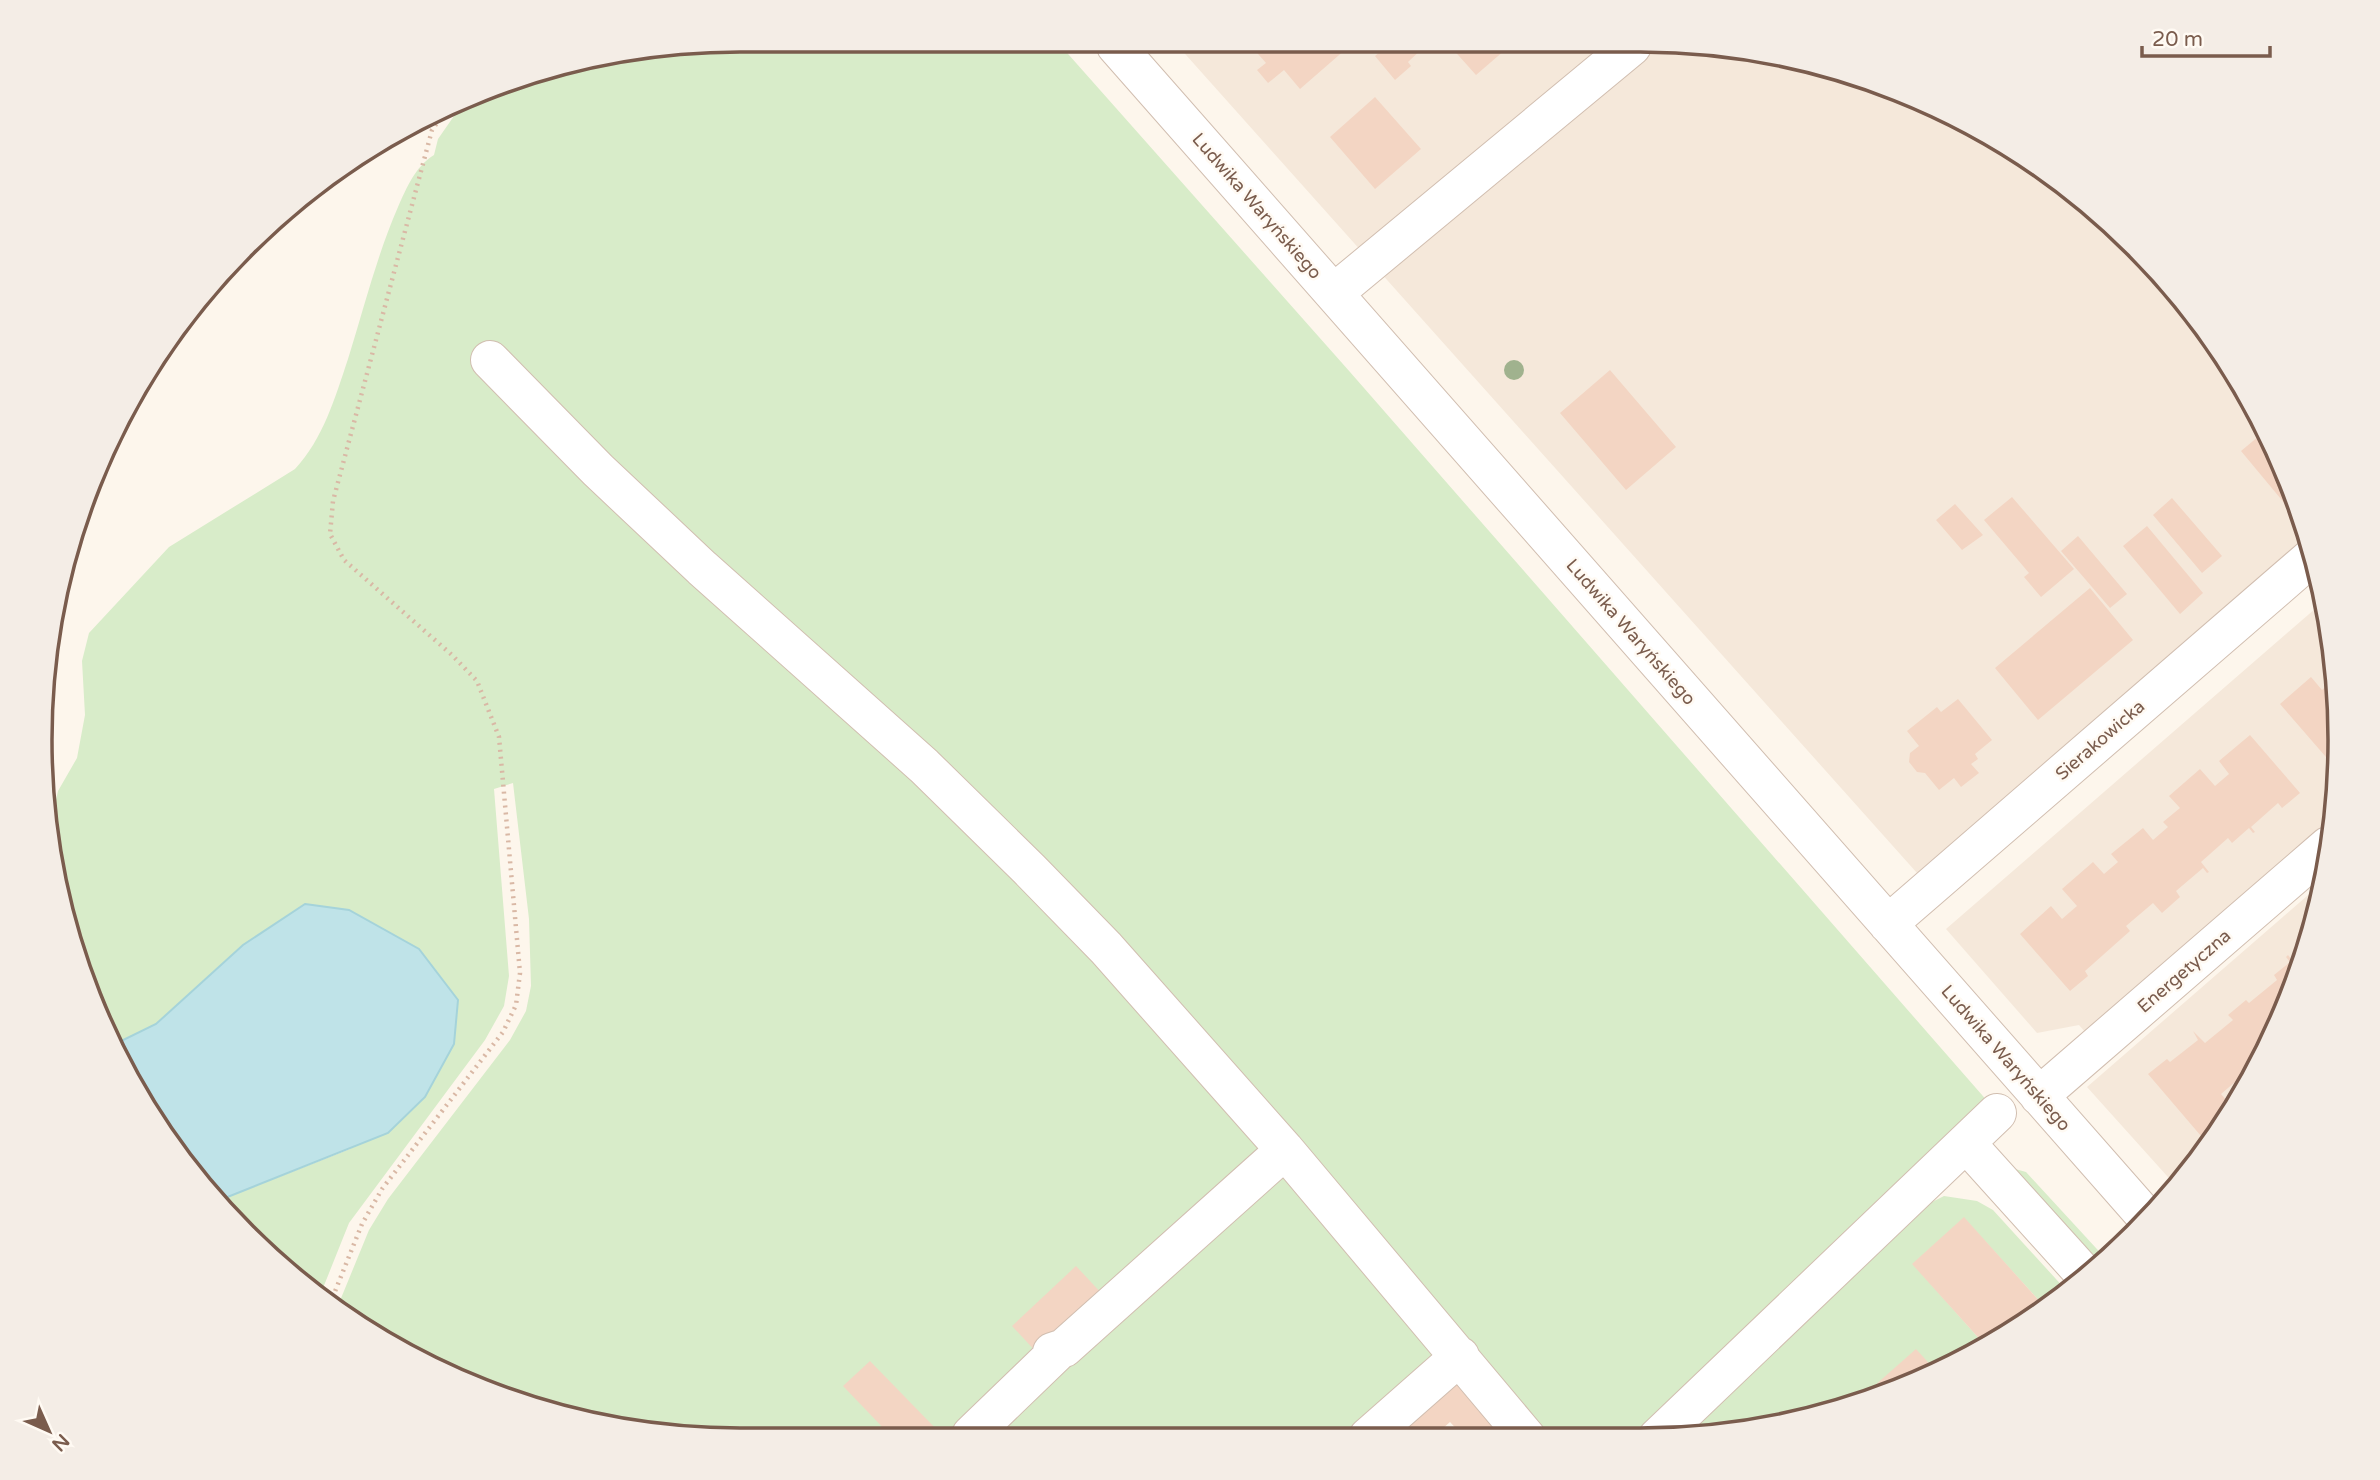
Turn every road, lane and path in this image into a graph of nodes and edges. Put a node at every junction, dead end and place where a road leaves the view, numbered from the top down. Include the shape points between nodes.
1 (1121, 52) edge
2 (1625, 52) edge
3 (437, 122) edge
4 (1334, 293) junction
5 (490, 360) dead end
6 (2304, 564) edge
7 (2317, 855) edge
8 (1888, 924) junction
9 (2039, 1096) junction
10 (1997, 1113) dead end
11 (1966, 1143) junction
12 (1285, 1150) junction
13 (2140, 1211) edge
14 (2079, 1268) edge
15 (334, 1294) edge
16 (1460, 1356) junction
17 (1669, 1427) edge
18 (978, 1428) edge
19 (1378, 1428) edge
20 (1519, 1428) edge

1 - 4 street, Ludwika Waryńskiego
2 - 4 street
3 - 15 path via 333,501 330,534 344,560 477,681 499,737 520,972 516,1004 503,1032 383,1189 362,1224
4 - 8 street, Ludwika Waryńskiego
5 - 12 street via 598,470 924,766 1028,869 1105,948
6 - 8 street, Sierakowicka
7 - 9 street, Energetyczna
8 - 9 street, Ludwika Waryńskiego
9 - 13 street, Ludwika Waryńskiego
10 - 11 street
11 - 14 street
11 - 17 street
12 - 16 street
12 - 18 street via 1055,1352
16 - 19 street
16 - 20 street

